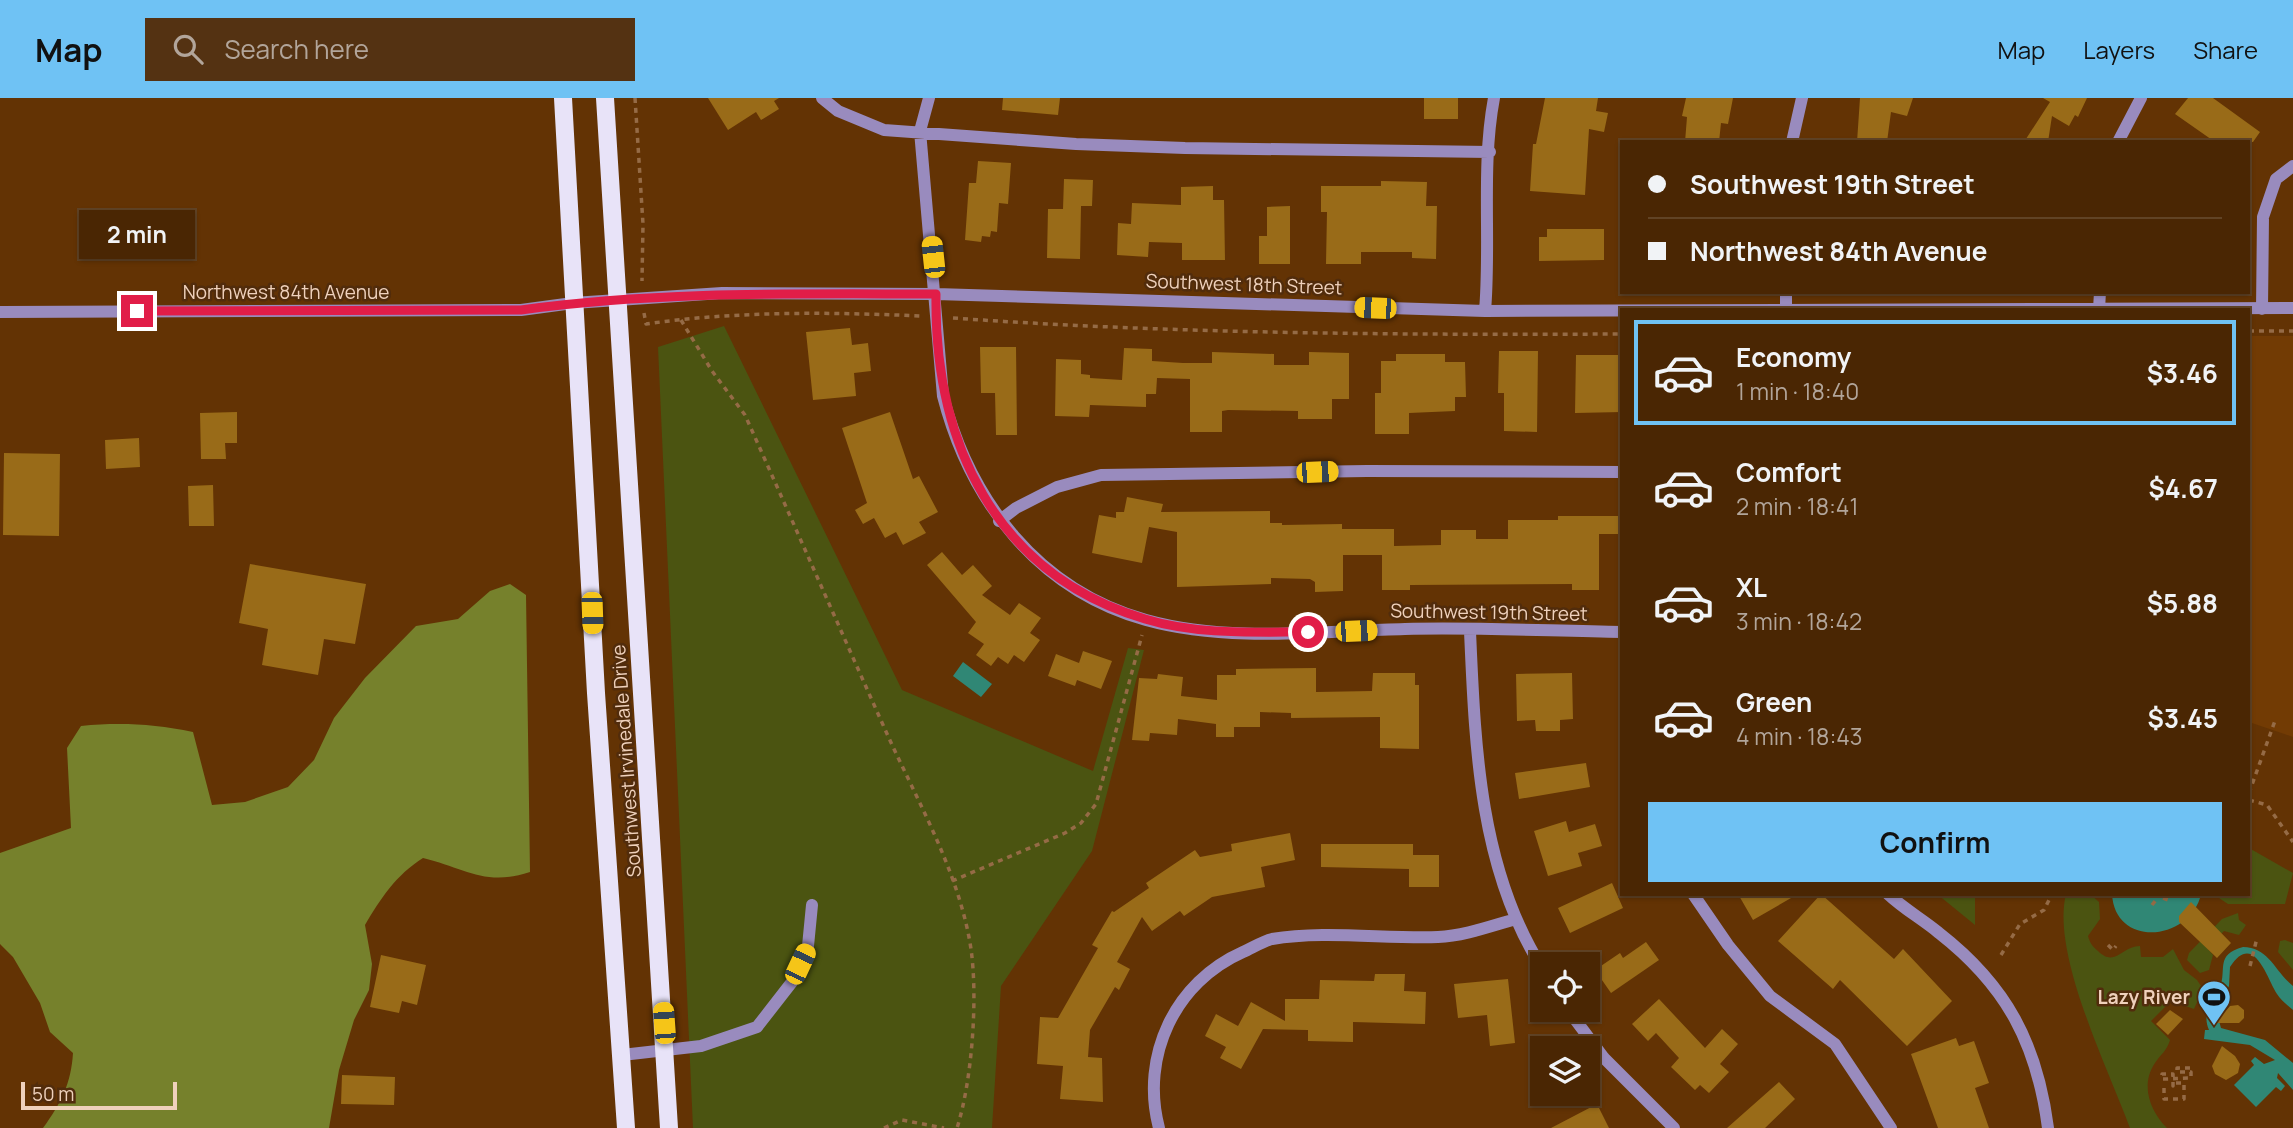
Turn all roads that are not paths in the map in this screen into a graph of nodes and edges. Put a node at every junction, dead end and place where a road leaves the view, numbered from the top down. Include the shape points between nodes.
1 (563, 98) edge
2 (604, 98) edge
3 (822, 98) edge
4 (929, 98) edge
5 (1494, 98) edge
6 (1802, 98) edge
7 (2141, 98) edge
8 (920, 131) junction
9 (1792, 140) edge
10 (2119, 140) edge
11 (1489, 152) junction
12 (2293, 166) edge
13 (936, 294) junction
14 (618, 300) junction
15 (573, 303) junction
16 (2293, 308) edge
17 (2250, 309) edge
18 (2262, 309) junction
19 (1620, 310) edge
20 (1485, 311) junction
21 (0, 312) edge
22 (1620, 472) edge
23 (999, 521) junction
24 (1470, 631) junction
25 (1620, 632) edge
26 (1694, 896) edge
27 (1891, 896) edge
28 (812, 905) dead end
29 (1516, 919) junction
30 (1534, 952) edge
31 (1577, 1022) edge
32 (666, 1050) junction
33 (622, 1055) junction
34 (626, 1128) edge
35 (670, 1128) edge
36 (1159, 1128) edge
37 (1674, 1128) edge
38 (1891, 1128) edge
39 (2048, 1128) edge

1 - 15 main road, Southwest Irvinedale Drive
2 - 14 main road, Southwest Irvinedale Drive
3 - 8 street via 838,111 884,130
4 - 8 street
5 - 11 street
6 - 9 street
7 - 10 street
8 - 11 street via 1076,144
8 - 13 street, Southwest 19th Street
11 - 20 street
12 - 18 street via 2276,179 2263,217
13 - 14 street, Southwest 18th Street via 722,293
13 - 20 street, Southwest 18th Street
13 - 23 street, Southwest 19th Street via 943,396 950,423
14 - 15 street, Southwest 18th Street
14 - 32 main road, Southwest Irvinedale Drive
15 - 21 street, Northwest 84th Avenue via 521,310
15 - 33 main road, Southwest Irvinedale Drive
16 - 18 street, Southwest 18th Street
17 - 18 street, Southwest 18th Street
19 - 20 street, Southwest 18th Street
22 - 23 street via 1101,475 1057,487
23 - 24 street, Southwest 19th Street via 1029,555 1066,582 1146,620 1242,632
24 - 25 street, Southwest 19th Street
24 - 29 street via 1481,783 1493,853
26 - 38 street via 1770,996 1835,1044
27 - 39 street via 1974,962 2009,1003 2034,1056
28 - 32 street via 808,946 792,982 757,1027 701,1046
29 - 30 street
29 - 36 street via 1441,937 1271,939 1215,966 1188,990 1159,1046 1154,1077
31 - 37 street via 1604,1058
32 - 33 street
32 - 35 main road, Southwest Irvinedale Drive
33 - 34 main road, Southwest Irvinedale Drive

